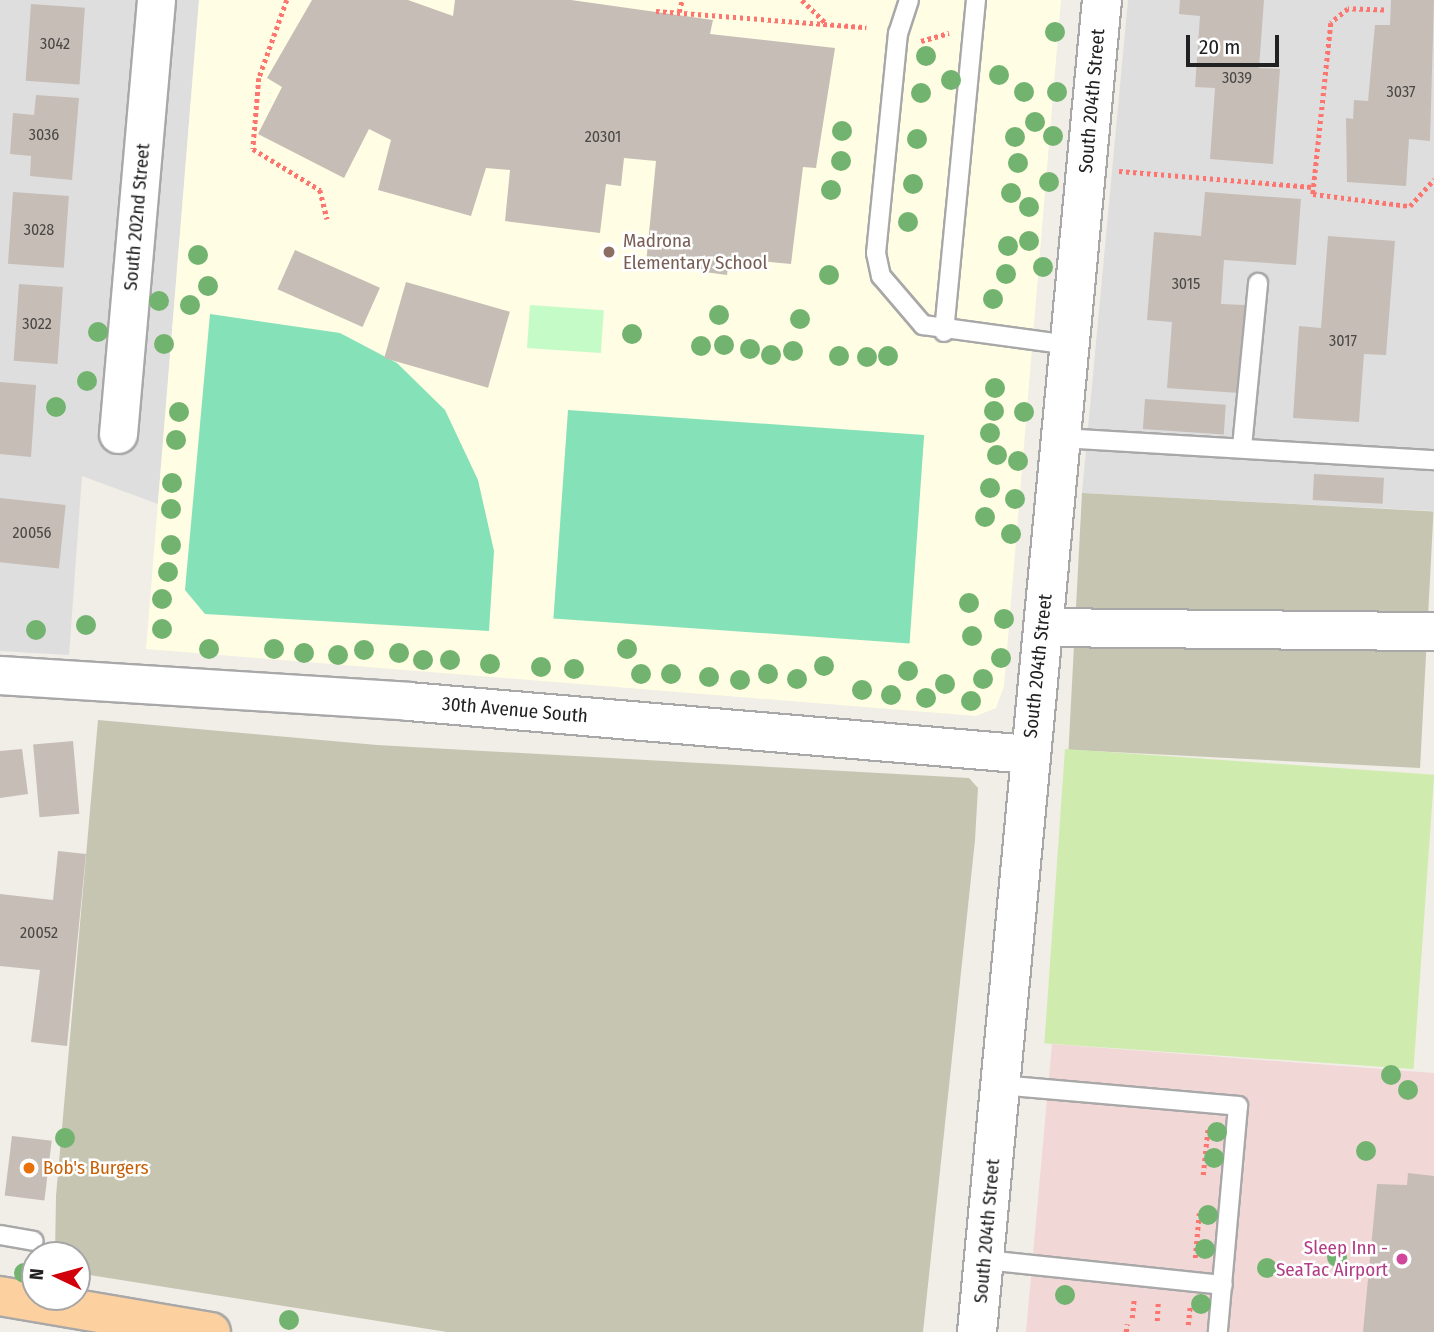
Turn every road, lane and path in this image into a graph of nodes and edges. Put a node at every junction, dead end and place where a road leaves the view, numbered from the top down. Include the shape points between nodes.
1 (156, 0) edge
2 (287, 0) edge
3 (682, 0) edge
4 (802, 0) edge
5 (909, 0) edge
6 (976, 0) edge
7 (1102, 0) edge
8 (1384, 10) dead end
9 (656, 11) dead end
10 (679, 12) junction
11 (827, 24) junction
12 (866, 27) dead end
13 (956, 30) dead end
14 (916, 41) dead end
15 (1110, 170) dead end
16 (1434, 179) edge
17 (1314, 187) junction
18 (327, 219) dead end
19 (1258, 283) dead end
20 (944, 332) junction
21 (1069, 345) junction
22 (118, 434) dead end
23 (1062, 438) junction
24 (1242, 447) junction
25 (1434, 460) edge
26 (1042, 627) junction
27 (1434, 631) edge
28 (0, 675) edge
29 (1029, 754) junction
30 (1000, 1085) junction
31 (1208, 1127) dead end
32 (1203, 1175) dead end
33 (1199, 1213) dead end
34 (0, 1235) edge
35 (33, 1241) dead end
36 (985, 1260) junction
37 (1194, 1266) dead end
38 (1223, 1285) junction
39 (1134, 1294) dead end
40 (0, 1296) edge
41 (1158, 1297) dead end
42 (1190, 1305) dead end
43 (1132, 1318) dead end
44 (1157, 1321) dead end
45 (1127, 1324) dead end
46 (1188, 1325) dead end
47 (211, 1332) edge
48 (977, 1332) edge
49 (1126, 1332) edge
50 (1218, 1332) edge

1 - 22 street, South 202nd Street
2 - 18 path via 259,78 253,149 320,190
3 - 10 path
4 - 11 path
5 - 20 lane via 898,33 876,253 881,276 900,302 923,325
6 - 20 lane
7 - 21 street, South 204th Street
8 - 17 path via 1348,9 1331,23
9 - 10 path
10 - 11 path
11 - 12 path
13 - 14 path
15 - 17 path
16 - 17 path via 1410,206 1355,203 1313,194
19 - 24 lane
20 - 21 lane
21 - 23 street, South 204th Street
23 - 24 lane
23 - 26 street, South 204th Street
24 - 25 lane
26 - 27 street
26 - 29 street, South 204th Street
28 - 29 street, 30th Avenue South via 408,701
29 - 30 street, South 204th Street
30 - 36 street, South 204th Street
30 - 38 lane via 1238,1106
31 - 32 path
33 - 37 path
34 - 35 lane
36 - 38 lane
36 - 48 street, South 204th Street
38 - 50 lane
39 - 43 path
40 - 47 main road
41 - 44 path
42 - 46 path
45 - 49 path

